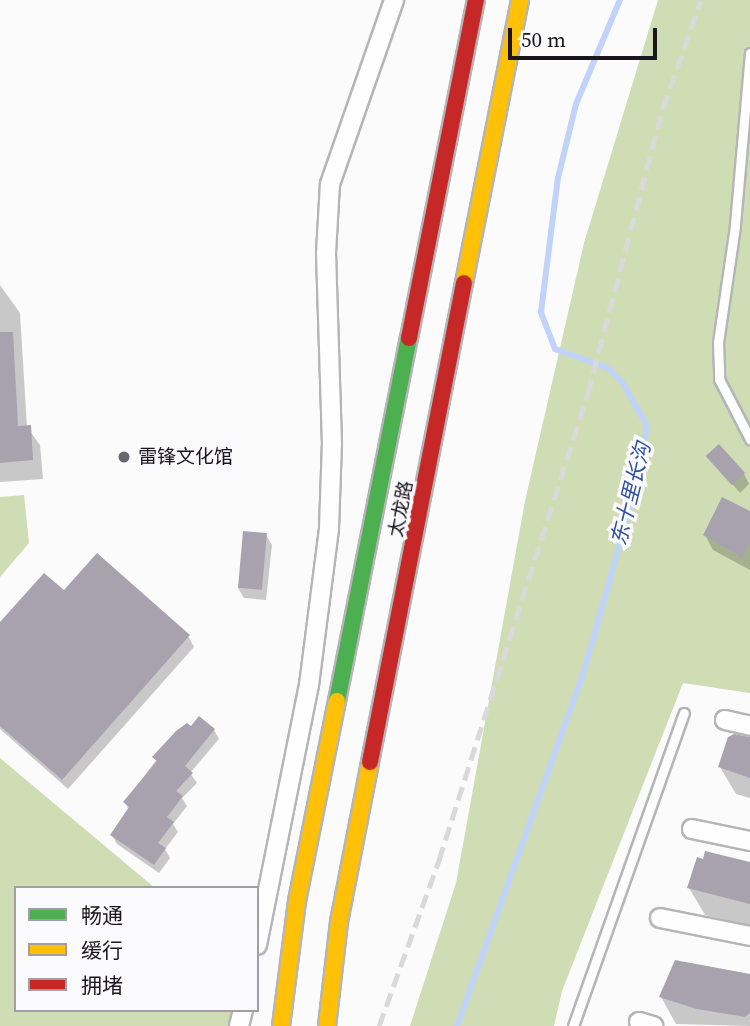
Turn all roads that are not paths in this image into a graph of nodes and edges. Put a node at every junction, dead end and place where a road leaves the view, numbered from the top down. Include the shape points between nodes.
1 (394, 0) edge
2 (476, 0) edge
3 (520, 0) edge
4 (750, 53) edge
5 (750, 439) edge
6 (684, 713) dead end
7 (725, 720) dead end
8 (750, 726) edge
9 (692, 829) dead end
10 (750, 841) edge
11 (660, 918) dead end
12 (259, 935) edge
13 (750, 936) edge
14 (281, 1026) edge
15 (327, 1026) edge
16 (573, 1026) edge

1 - 12 street via 330,184 326,253 330,527 309,685
2 - 14 street via 297,901
3 - 15 street, 太龙路 via 339,922
4 - 5 lane via 735,226 718,342 719,379
6 - 16 lane
7 - 8 street
9 - 10 street
11 - 13 street

